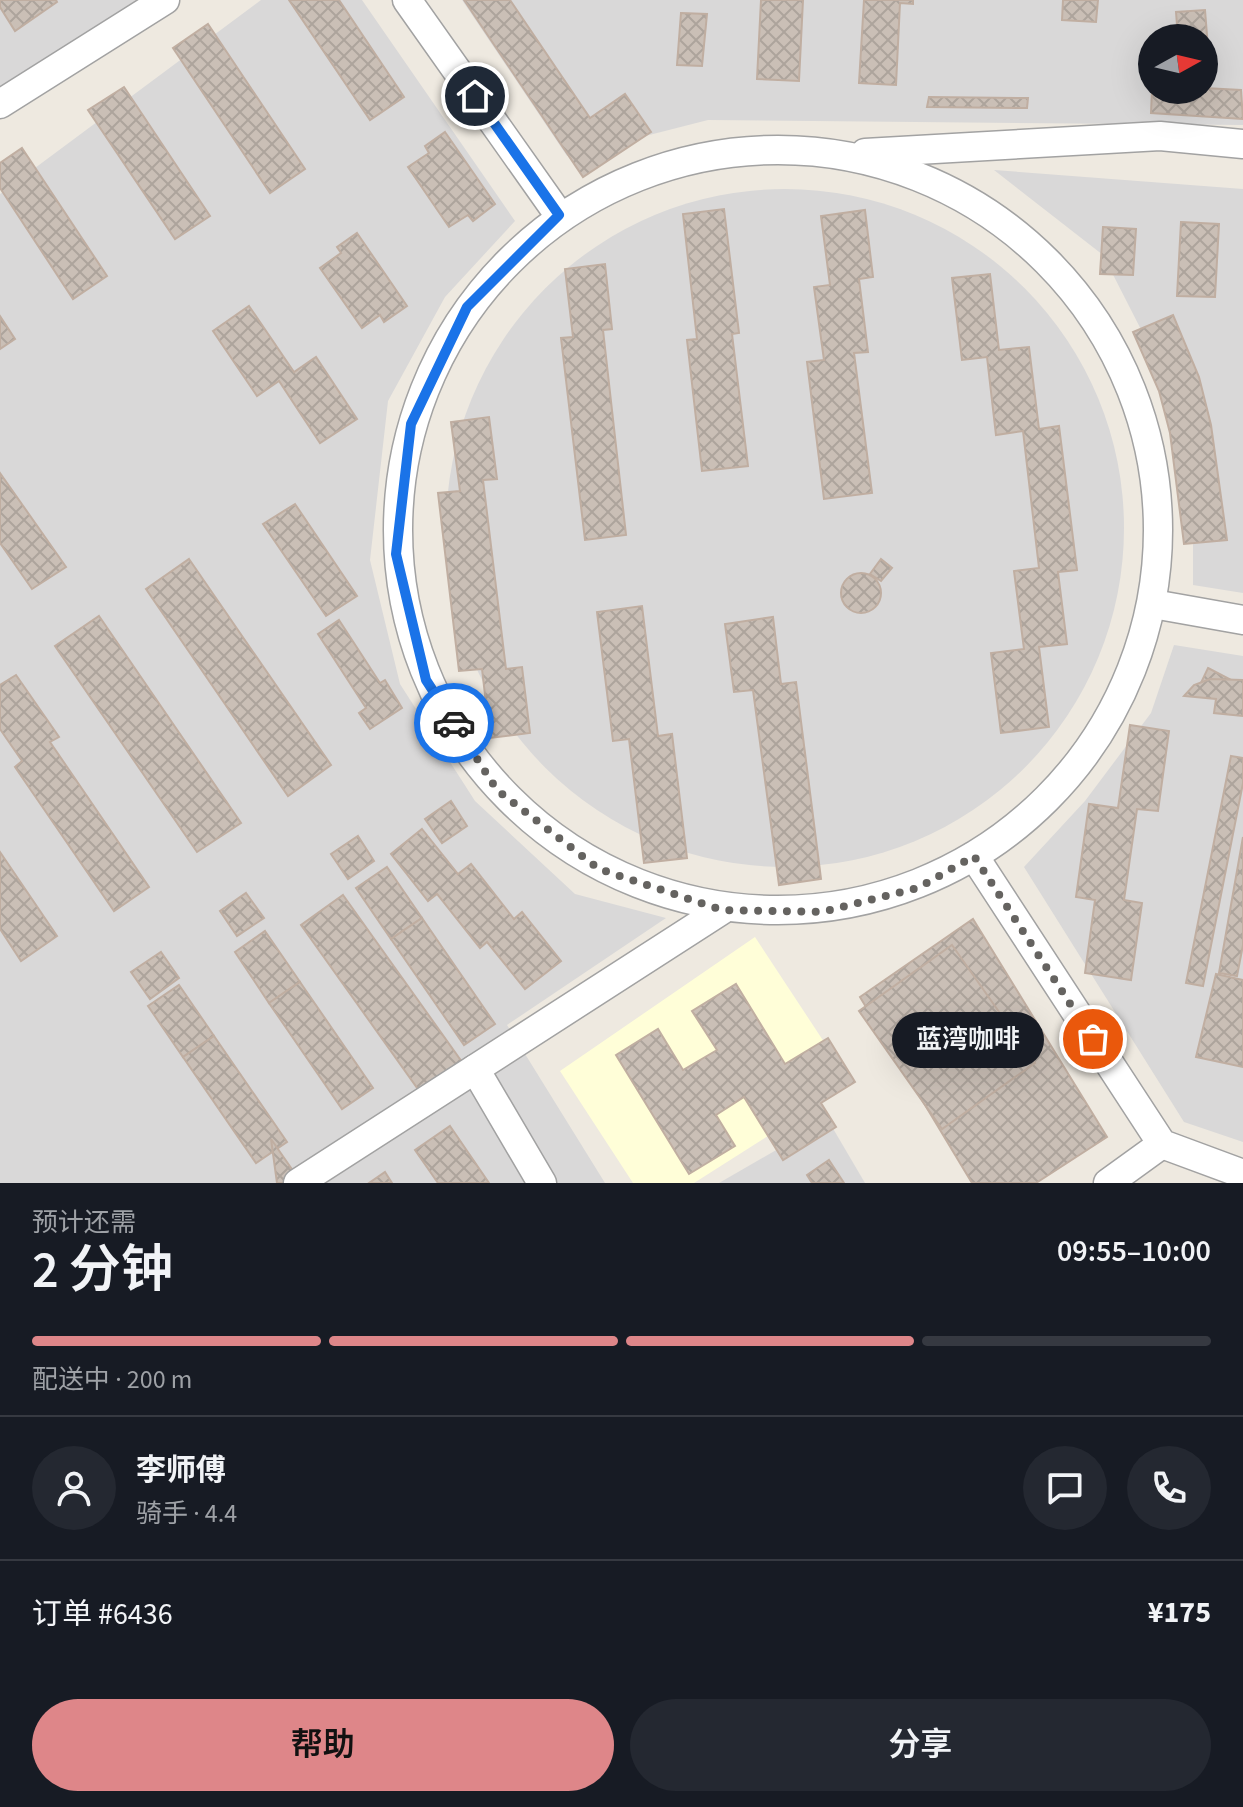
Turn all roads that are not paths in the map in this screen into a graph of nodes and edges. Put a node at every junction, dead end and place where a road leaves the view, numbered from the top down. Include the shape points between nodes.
1 (165, 0) edge
2 (407, 0) edge
3 (0, 104) edge
4 (1243, 144) edge
5 (853, 154) junction
6 (559, 215) junction
7 (1153, 604) junction
8 (1243, 620) edge
9 (974, 856) junction
10 (722, 910) junction
11 (475, 1069) junction
12 (1162, 1144) junction
13 (1243, 1174) edge
14 (298, 1183) edge
15 (542, 1183) edge
16 (1108, 1183) edge

1 - 3 street
2 - 6 street
4 - 5 street via 1160,136
5 - 6 street via 751,147 650,168
5 - 7 street via 951,188 1050,261 1121,362 1157,481
6 - 10 street via 467,307 411,424 396,554 426,680 497,790 599,869
7 - 8 street
7 - 9 street via 1123,694 1073,774
9 - 10 street via 918,888 822,912
9 - 12 street
10 - 11 street
11 - 14 street
11 - 15 street
12 - 13 street
12 - 16 street

